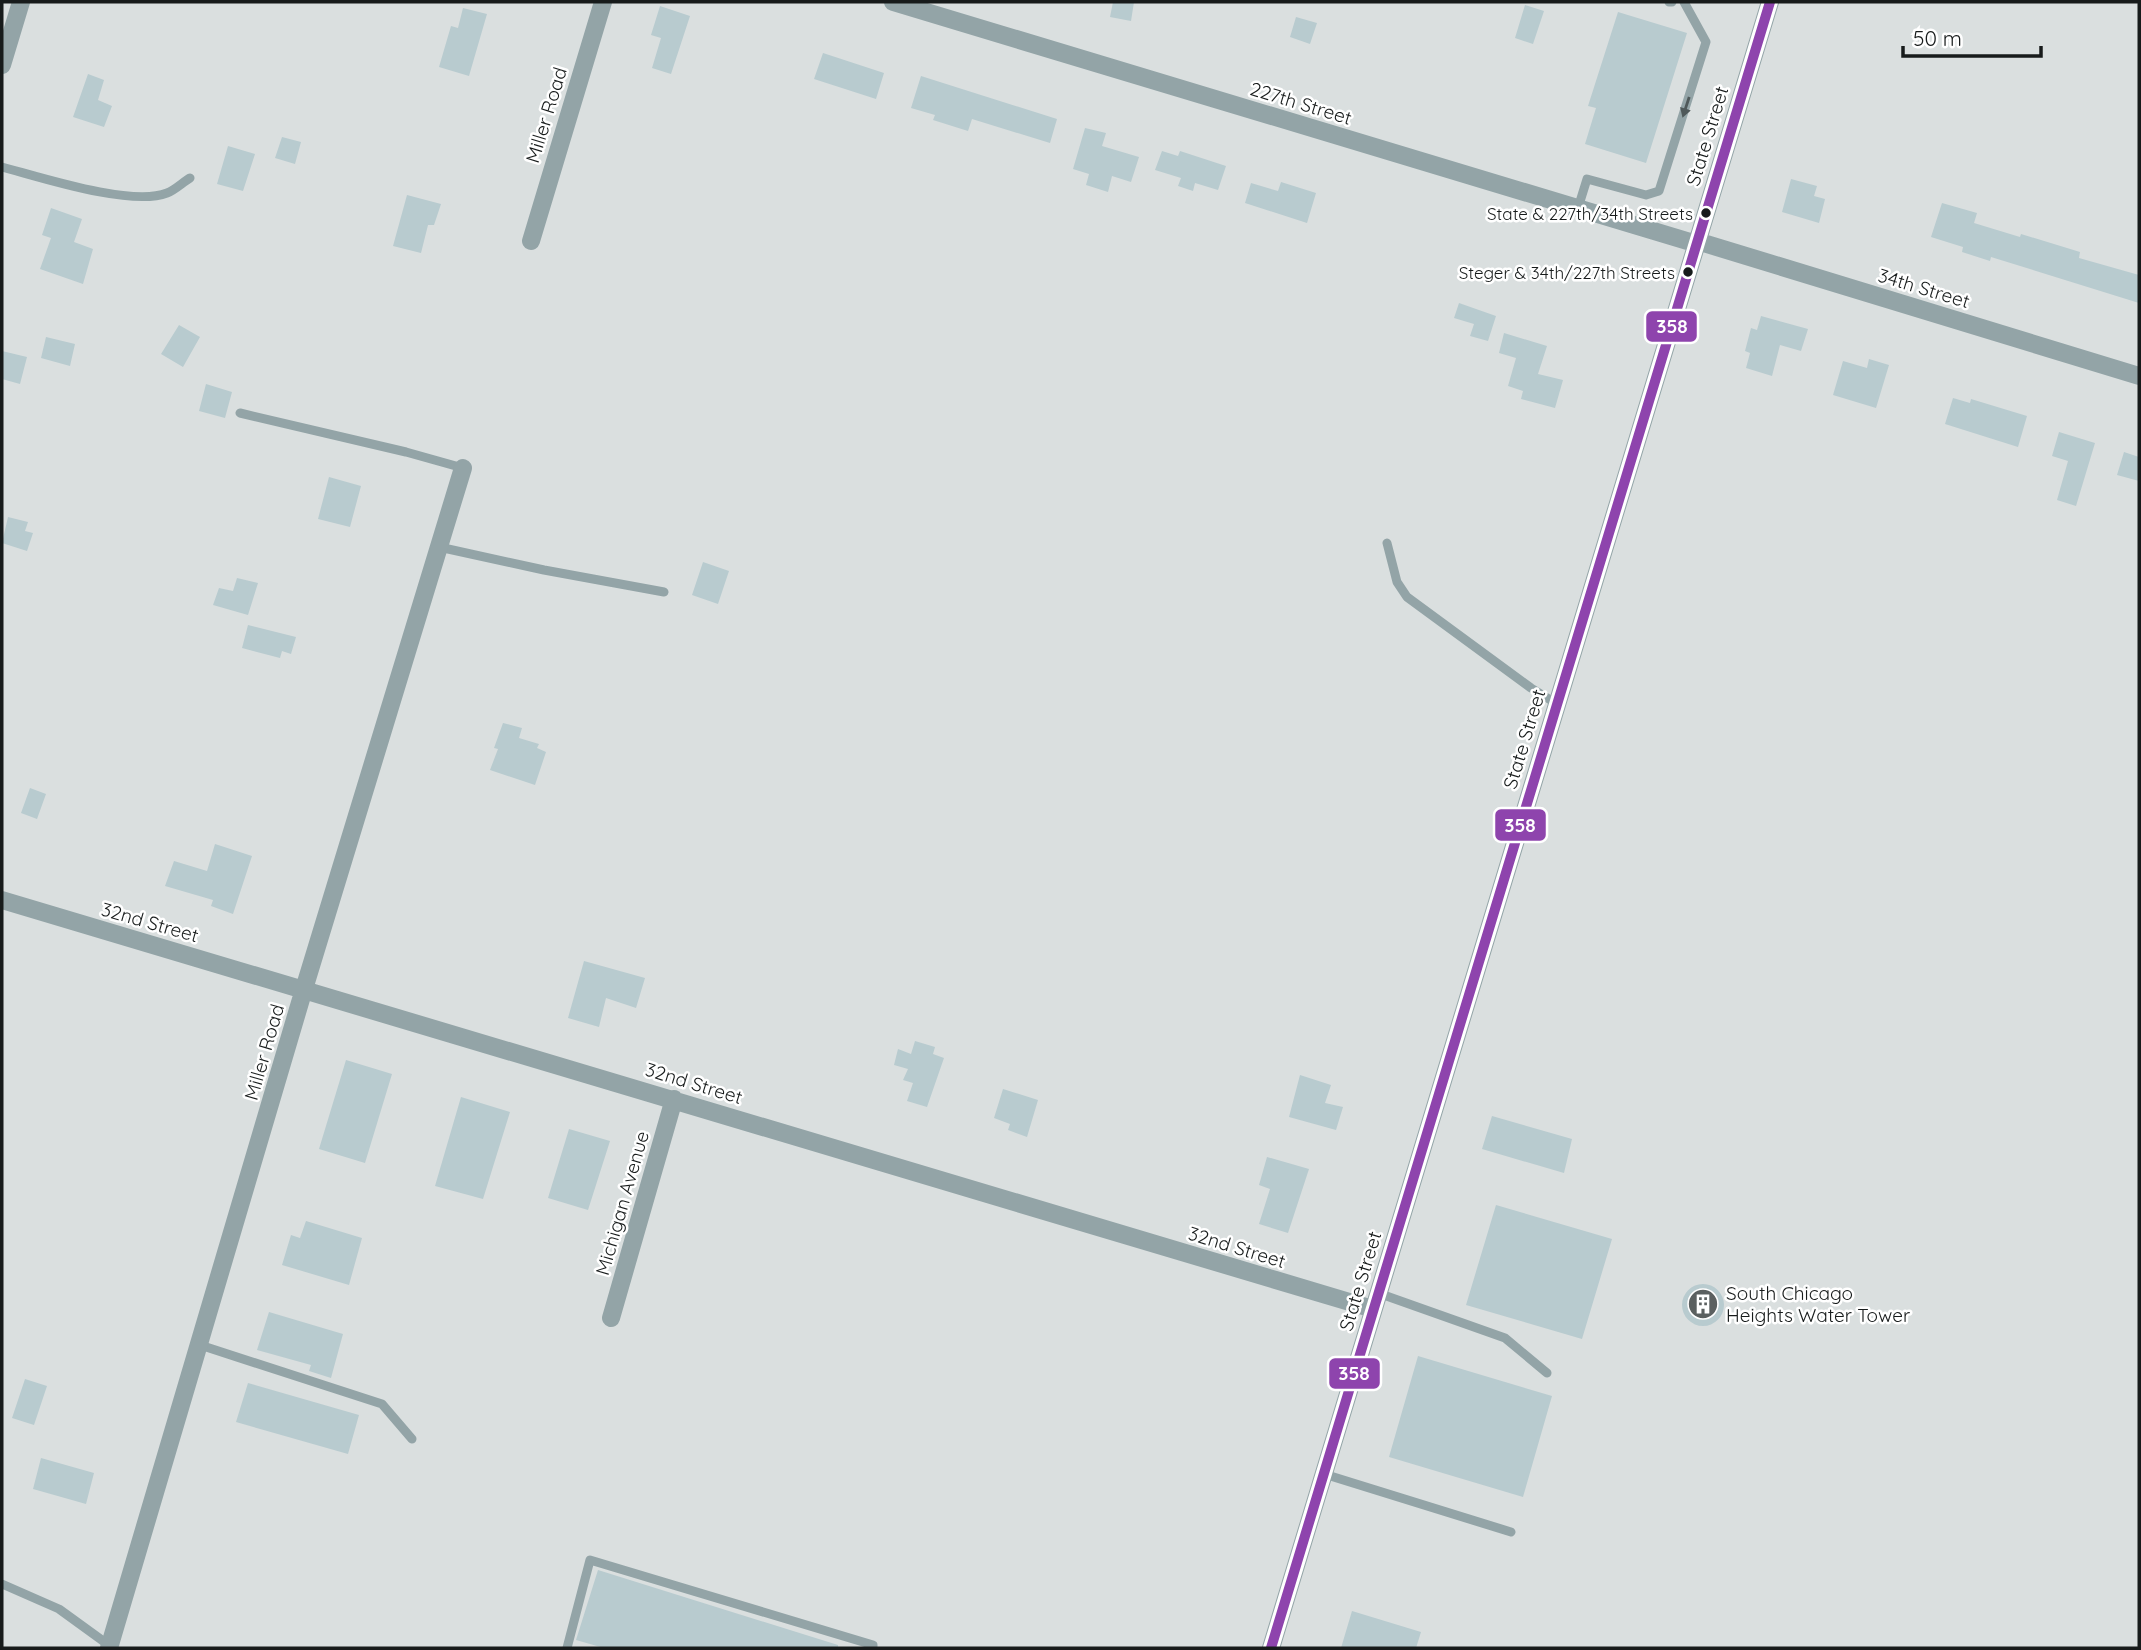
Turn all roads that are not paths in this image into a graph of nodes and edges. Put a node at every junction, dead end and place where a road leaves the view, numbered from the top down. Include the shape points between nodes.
1 (21, 2) edge
2 (603, 2) edge
3 (893, 2) edge
4 (1684, 2) edge
5 (1770, 2) edge
6 (2, 65) edge
7 (2, 167) edge
8 (190, 178) dead end
9 (1578, 208) junction
10 (531, 241) dead end
11 (1697, 242) junction
12 (2139, 376) edge
13 (240, 413) dead end
14 (463, 468) joint
15 (1387, 543) dead end
16 (439, 547) junction
17 (664, 592) dead end
18 (1557, 704) junction
19 (2, 900) edge
20 (304, 989) junction
21 (674, 1099) junction
22 (1376, 1301) junction
23 (611, 1318) dead end
24 (200, 1345) junction
25 (1547, 1373) dead end
26 (412, 1438) dead end
27 (1324, 1474) junction
28 (1511, 1532) dead end
29 (2, 1584) edge
30 (109, 1647) edge
31 (569, 1648) edge
32 (873, 1648) edge
33 (1271, 1648) edge

1 - 6 street
2 - 10 street, Miller Road
3 - 9 street, 227th Street
4 -> 9 lane via 1706,42 1658,191 1646,195 1587,179
5 - 11 street, State Street
7 - 8 lane via 131,197 167,193
9 - 11 street, 227th Street
11 - 12 street, 34th Street
11 - 18 street, State Street
13 - 14 lane
14 - 16 street, Miller Road
15 - 18 lane via 1397,582 1407,597
16 - 17 lane
16 - 20 street, Miller Road
18 - 22 street, State Street
19 - 20 street, 32nd Street
20 - 21 street, 32nd Street
20 - 24 street, Miller Road
21 - 22 street, 32nd Street
21 - 23 street, Michigan Avenue
22 - 25 lane via 1505,1338
22 - 27 street, State Street
24 - 26 lane via 382,1404
24 - 30 street, Miller Road
27 - 28 lane
27 - 33 street, State Street
29 - 30 lane via 59,1609
31 - 32 lane via 590,1560

